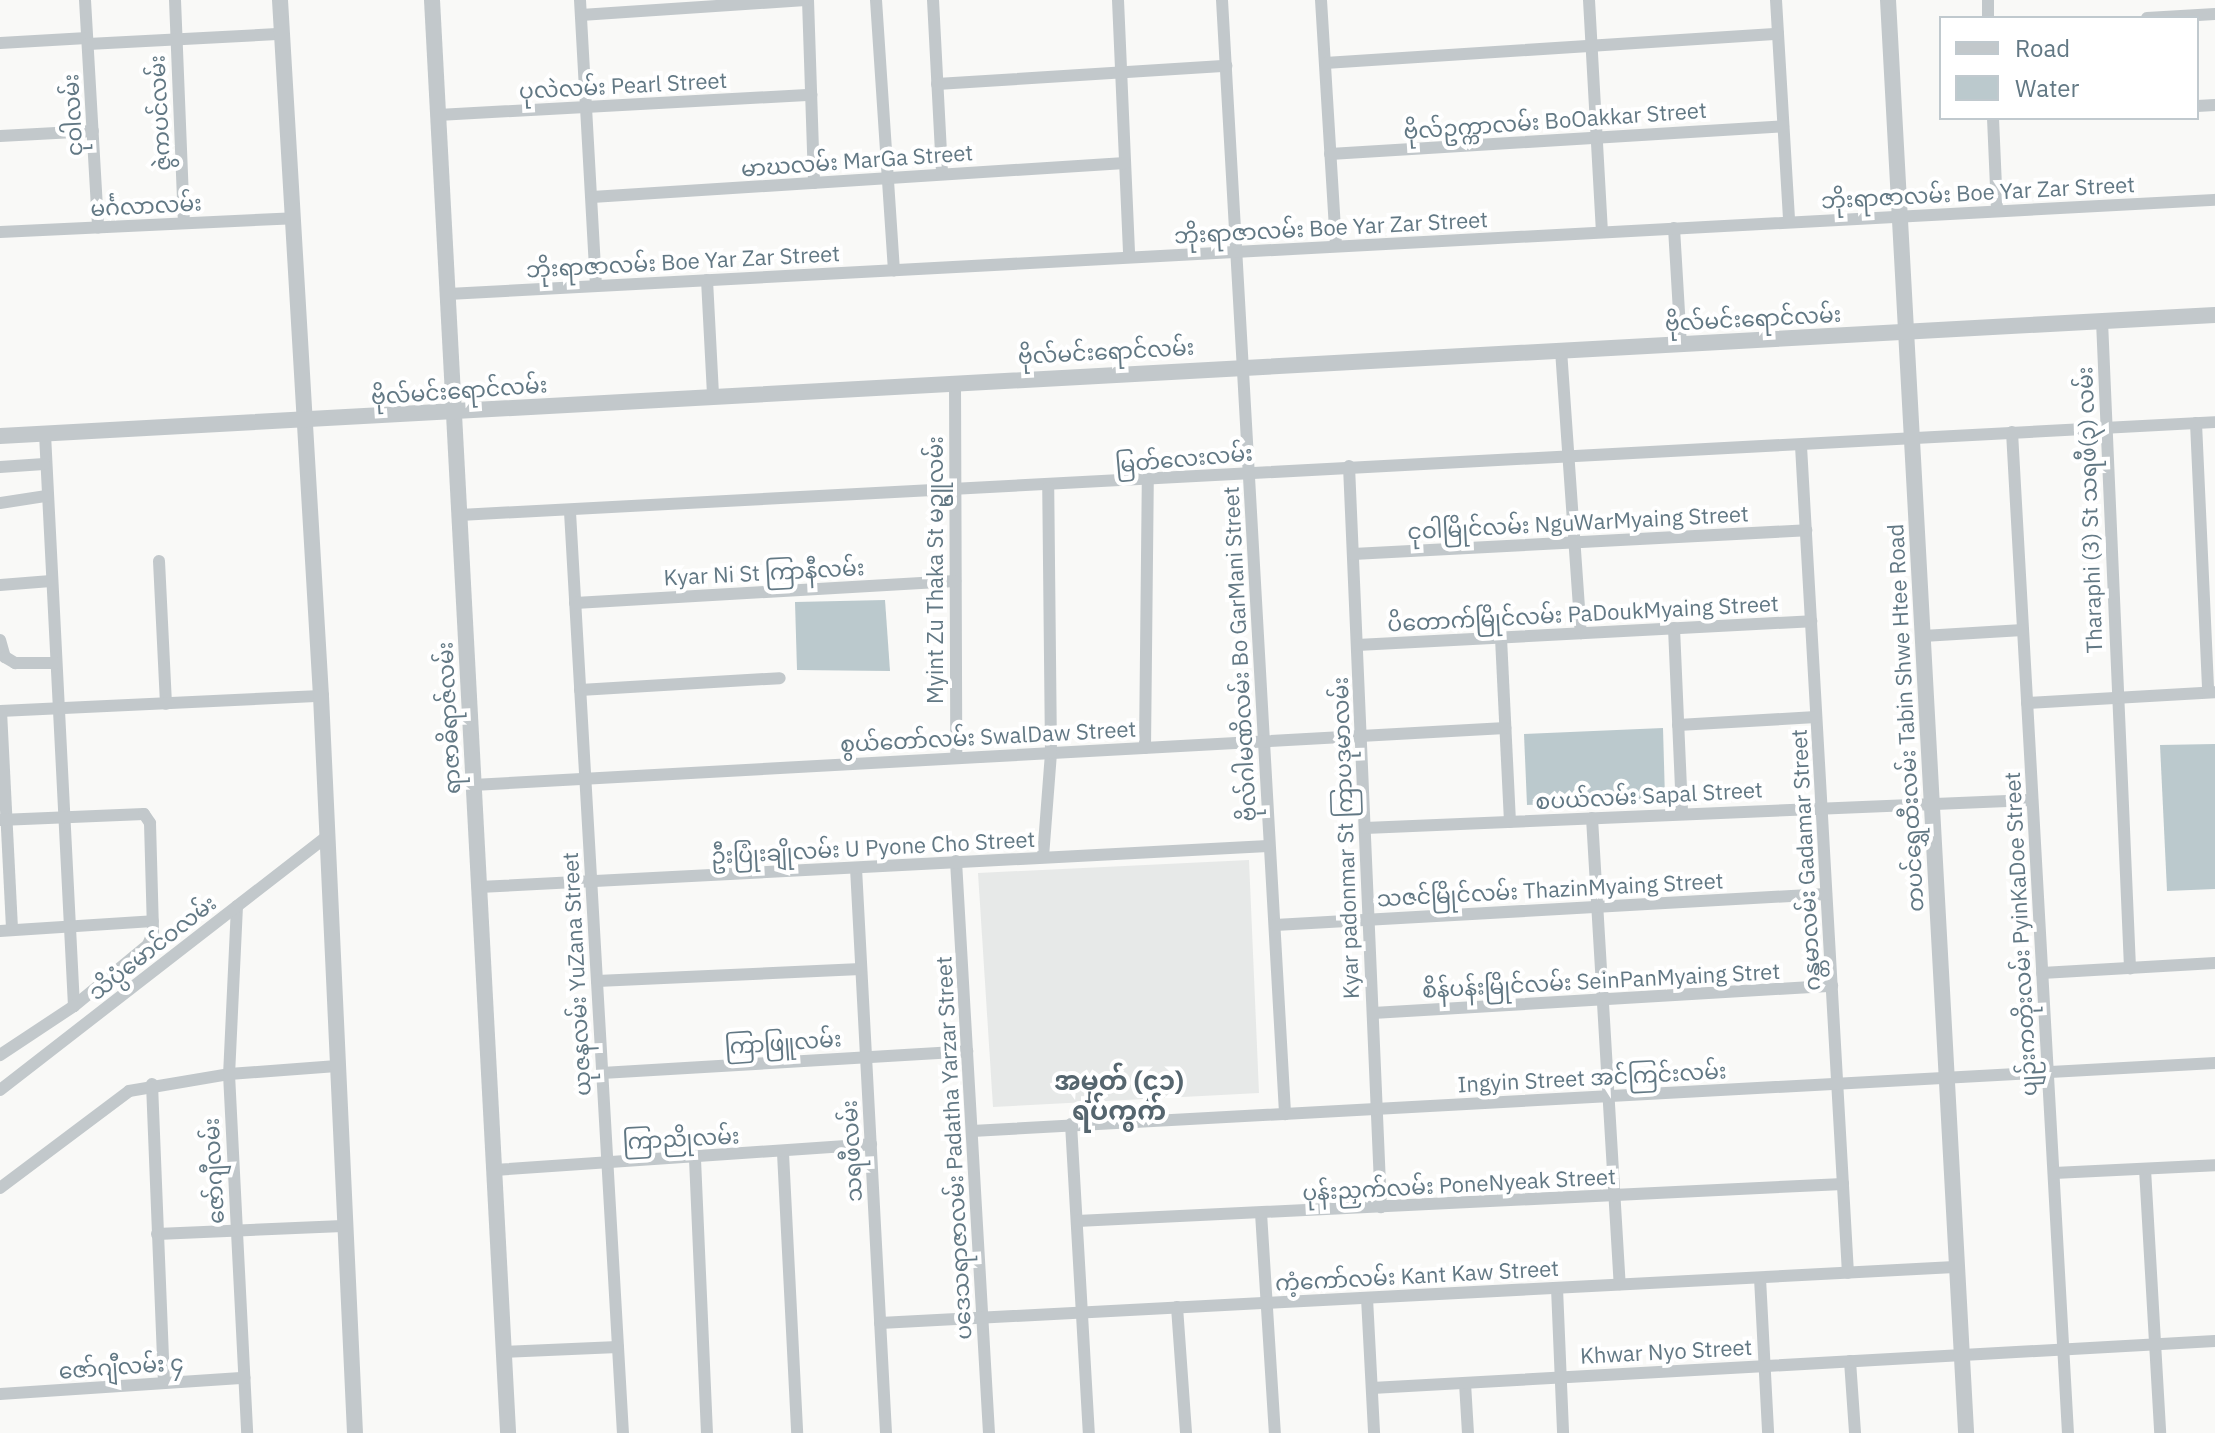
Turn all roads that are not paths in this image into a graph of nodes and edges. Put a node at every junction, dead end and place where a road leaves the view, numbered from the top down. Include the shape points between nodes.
1 (85, 0) edge
2 (175, 0) edge
3 (280, 0) edge
4 (432, 0) edge
5 (580, 0) edge
6 (807, 0) edge
7 (876, 0) edge
8 (933, 0) edge
9 (1118, 0) edge
10 (1222, 0) edge
11 (1321, 0) edge
12 (1589, 0) edge
13 (1776, 0) edge
14 (1888, 0) edge
15 (2215, 14) edge
16 (581, 15) junction
17 (2181, 16) edge
18 (282, 34) junction
19 (1778, 34) junction
20 (176, 39) junction
21 (88, 41) junction
22 (0, 43) edge
23 (1591, 46) junction
24 (1325, 63) junction
25 (1226, 66) junction
26 (1121, 73) junction
27 (937, 84) junction
28 (811, 95) junction
29 (587, 107) junction
30 (438, 115) junction
31 (1993, 120) edge
32 (1783, 126) junction
33 (93, 131) junction
34 (0, 136) edge
35 (1596, 137) junction
36 (1330, 154) junction
37 (1125, 163) junction
38 (942, 174) junction
39 (887, 178) junction
40 (814, 183) junction
41 (592, 197) junction
42 (2215, 200) edge
43 (1997, 211) junction
44 (1900, 216) junction
45 (294, 218) junction
46 (1789, 222) junction
47 (184, 223) junction
48 (98, 228) junction
49 (1674, 228) junction
50 (0, 232) edge
51 (1602, 232) junction
52 (1336, 246) junction
53 (1237, 252) junction
54 (1129, 257) junction
55 (894, 270) junction
56 (707, 280) junction
57 (596, 286) junction
58 (448, 294) junction
59 (2215, 315) edge
60 (2102, 321) junction
61 (1906, 332) junction
62 (1681, 345) junction
63 (1561, 350) junction
64 (1243, 366) junction
65 (955, 382) junction
66 (713, 395) junction
67 (441, 414) junction
68 (313, 420) junction
69 (2215, 422) edge
70 (2196, 423) junction
71 (2104, 427) junction
72 (2012, 432) junction
73 (45, 434) junction
74 (0, 436) edge
75 (1912, 437) junction
76 (1801, 446) junction
77 (1568, 457) junction
78 (44, 464) junction
79 (1349, 466) junction
80 (0, 467) edge
81 (1249, 472) junction
82 (1148, 483) junction
83 (1048, 488) junction
84 (955, 492) junction
85 (46, 496) junction
86 (0, 503) edge
87 (570, 512) junction
88 (460, 515) junction
89 (1806, 530) junction
90 (1574, 542) junction
91 (1353, 554) junction
92 (159, 561) dead end
93 (51, 581) junction
94 (955, 581) junction
95 (0, 585) edge
96 (575, 603) junction
97 (1811, 621) junction
98 (1674, 628) junction
99 (2023, 630) junction
100 (1581, 633) junction
101 (1923, 636) junction
102 (1501, 638) junction
103 (0, 640) edge
104 (1357, 645) junction
105 (56, 663) junction
106 (780, 678) dead end
107 (580, 690) junction
108 (2211, 692) edge
109 (321, 696) junction
110 (2117, 698) junction
111 (2027, 703) junction
112 (166, 704) junction
113 (58, 709) junction
114 (1, 711) edge
115 (1816, 717) junction
116 (1678, 725) junction
117 (1505, 728) junction
118 (1361, 736) junction
119 (1265, 741) junction
120 (1145, 748) junction
121 (1051, 753) junction
122 (956, 758) junction
123 (585, 779) junction
124 (473, 785) junction
125 (2031, 800) junction
126 (1932, 803) junction
127 (1822, 808) junction
128 (1682, 814) junction
129 (63, 816) junction
130 (1592, 818) junction
131 (5, 820) edge
132 (1510, 822) junction
133 (1365, 828) junction
134 (327, 836) junction
135 (1268, 846) junction
136 (1043, 857) junction
137 (956, 861) junction
138 (856, 868) junction
139 (591, 882) junction
140 (479, 887) junction
141 (1826, 894) junction
142 (237, 906) junction
143 (1597, 907) junction
144 (1369, 919) junction
145 (153, 921) junction
146 (1275, 925) junction
147 (68, 927) junction
148 (6, 931) edge
149 (2215, 963) edge
150 (2130, 968) junction
151 (861, 969) junction
152 (2042, 973) junction
153 (597, 981) junction
154 (1832, 986) junction
155 (1603, 999) junction
156 (74, 1006) junction
157 (1373, 1013) junction
158 (967, 1051) junction
159 (0, 1055) edge
160 (866, 1057) junction
161 (2215, 1063) edge
162 (337, 1066) junction
163 (2048, 1072) junction
164 (602, 1073) junction
165 (229, 1074) junction
166 (1947, 1078) junction
167 (152, 1084) junction
168 (1837, 1084) junction
169 (0, 1090) edge
170 (1608, 1096) junction
171 (1376, 1109) junction
172 (1285, 1114) junction
173 (1071, 1124) junction
174 (972, 1131) junction
175 (871, 1144) junction
176 (783, 1153) junction
177 (695, 1159) junction
178 (607, 1162) junction
179 (2215, 1165) edge
180 (2145, 1169) junction
181 (494, 1170) junction
182 (2054, 1173) junction
183 (1843, 1184) junction
184 (0, 1188) edge
185 (1615, 1197) junction
186 (1381, 1207) junction
187 (1261, 1213) junction
188 (1077, 1221) junction
189 (343, 1226) junction
190 (236, 1231) junction
191 (157, 1234) junction
192 (1955, 1267) junction
193 (1848, 1273) junction
194 (1760, 1278) junction
195 (1620, 1284) junction
196 (1557, 1288) junction
197 (1367, 1298) junction
198 (1267, 1302) junction
199 (1177, 1307) junction
200 (1082, 1309) junction
201 (982, 1317) junction
202 (880, 1323) junction
203 (2215, 1341) edge
204 (2155, 1344) junction
205 (618, 1347) junction
206 (2063, 1349) junction
207 (503, 1352) junction
208 (1962, 1354) junction
209 (1850, 1361) junction
210 (1764, 1365) junction
211 (1561, 1377) junction
212 (244, 1378) junction
213 (164, 1383) junction
214 (1465, 1383) junction
215 (1372, 1388) junction
216 (0, 1394) edge
217 (247, 1433) edge
218 (355, 1433) edge
219 (508, 1433) edge
220 (623, 1433) edge
221 (707, 1433) edge
222 (797, 1433) edge
223 (886, 1433) edge
224 (989, 1433) edge
225 (1089, 1433) edge
226 (1186, 1433) edge
227 (1275, 1433) edge
228 (1374, 1433) edge
229 (1468, 1433) edge
230 (1563, 1433) edge
231 (1768, 1433) edge
232 (1855, 1433) edge
233 (1966, 1433) edge
234 (2068, 1433) edge
235 (2160, 1433) edge

1 - 21 street, ငုဝါလမ်း
2 - 20 street, ဇွဲကပင်လမ်း
3 - 18 street
4 - 30 street, ရာဇာဓိရာဇ်လမ်း
5 - 16 street
6 - 16 street
6 - 28 street
7 - 39 street
8 - 27 street
9 - 26 street
10 - 25 street, ဗိုလ်ဂါမဏိလမ်း Bo GarMani Street
11 - 24 street
12 - 23 street
13 - 19 street
14 - 44 street, တပင်ရွှေထီးလမ်း Tabin Shwe Htee Road
15 - 17 street
16 - 29 street
18 - 20 street
18 - 45 street
19 - 23 street
19 - 32 street
20 - 21 street
20 - 47 street, ဇွဲကပင်လမ်း
21 - 22 street
21 - 33 street, ငုဝါလမ်း
23 - 24 street
23 - 35 street
24 - 36 street
25 - 26 street
25 - 53 street, ဗိုလ်ဂါမဏိလမ်း Bo GarMani Street
26 - 27 street
26 - 37 street
27 - 38 street
28 - 29 street, ပုလဲလမ်း Pearl Street
28 - 40 street
29 - 30 street, ပုလဲလမ်း Pearl Street
29 - 41 street
30 - 58 street, ရာဇာဓိရာဇ်လမ်း
31 - 43 street
32 - 35 street, ဗိုလ်ဥက္ကာလမ်း BoOakkar Street
32 - 46 street
33 - 34 street
33 - 48 street, ငုဝါလမ်း
35 - 36 street, ဗိုလ်ဥက္ကာလမ်း BoOakkar Street
35 - 51 street
36 - 52 street
37 - 38 street, မာဃလမ်း MarGa Street
37 - 54 street
38 - 39 street, မာဃလမ်း MarGa Street
39 - 40 street, မာဃလမ်း MarGa Street
39 - 55 street
40 - 41 street, မာဃလမ်း MarGa Street
41 - 57 street
42 - 43 street, ဘိုးရာဇာလမ်း Boe Yar Zar Street
43 - 44 street, ဘိုးရာဇာလမ်း Boe Yar Zar Street
44 - 46 street, ဘိုးရာဇာလမ်း Boe Yar Zar Street
44 - 61 street, တပင်ရွှေထီးလမ်း Tabin Shwe Htee Road
45 - 47 street, မင်္ဂလာလမ်း
45 - 68 street
46 - 49 street, ဘိုးရာဇာလမ်း Boe Yar Zar Street
47 - 48 street, မင်္ဂလာလမ်း
48 - 50 street, မင်္ဂလာလမ်း
49 - 51 street, ဘိုးရာဇာလမ်း Boe Yar Zar Street
49 - 62 street
51 - 52 street, ဘိုးရာဇာလမ်း Boe Yar Zar Street
52 - 53 street, ဘိုးရာဇာလမ်း Boe Yar Zar Street
53 - 54 street, ဘိုးရာဇာလမ်း Boe Yar Zar Street
53 - 64 street, ဗိုလ်ဂါမဏိလမ်း Bo GarMani Street
54 - 55 street, ဘိုးရာဇာလမ်း Boe Yar Zar Street
55 - 56 street, ဘိုးရာဇာလမ်း Boe Yar Zar Street
56 - 57 street, ဘိုးရာဇာလမ်း Boe Yar Zar Street
56 - 66 street
57 - 58 street, ဘိုးရာဇာလမ်း Boe Yar Zar Street
58 - 67 street, ရာဇာဓိရာဇ်လမ်း
59 - 60 street, ဗိုလ်မင်းရောင်လမ်း
60 - 61 street, ဗိုလ်မင်းရောင်လမ်း
60 - 71 street, Tharaphi (3) St သရဖီ(၃) လမ်း
61 - 62 street, ဗိုလ်မင်းရောင်လမ်း
61 - 75 street, တပင်ရွှေထီးလမ်း Tabin Shwe Htee Road
62 - 63 street, ဗိုလ်မင်းရောင်လမ်း
63 - 64 street, ဗိုလ်မင်းရောင်လမ်း
63 - 77 street
64 - 65 street, ဗိုလ်မင်းရောင်လမ်း
64 - 81 street, ဗိုလ်ဂါမဏိလမ်း Bo GarMani Street
65 - 66 street, ဗိုလ်မင်းရောင်လမ်း
65 - 84 street, Myint Zu Thaka St မဥ္ဇူလမ်း
66 - 67 street, ဗိုလ်မင်းရောင်လမ်း
67 - 68 street, ဗိုလ်မင်းရောင်လမ်း
67 - 88 street, ရာဇာဓိရာဇ်လမ်း
68 - 73 street, ဗိုလ်မင်းရောင်လမ်း
68 - 109 street
69 - 70 street, မြတ်လေးလမ်း
70 - 71 street, မြတ်လေးလမ်း
70 - 108 street
71 - 72 street, မြတ်လေးလမ်း
71 - 110 street, Tharaphi (3) St သရဖီ(၃) လမ်း
72 - 75 street, မြတ်လေးလမ်း
72 - 99 street, ပျဉ်းကတိုးလမ်း PyinKaDoe Street
73 - 74 street, ဗိုလ်မင်းရောင်လမ်း
73 - 78 street
75 - 76 street, မြတ်လေးလမ်း
75 - 101 street, တပင်ရွှေထီးလမ်း Tabin Shwe Htee Road
76 - 77 street, မြတ်လေးလမ်း
76 - 89 street, ဂန္တမာလမ်း Gadamar Street
77 - 79 street, မြတ်လေးလမ်း
77 - 90 street
78 - 80 street
78 - 85 street
79 - 81 street, မြတ်လေးလမ်း
79 - 91 street, Kyar padonmar St ကြာပဒုမာလမ်း
81 - 82 street, မြတ်လေးလမ်း
81 - 119 street, ဗိုလ်ဂါမဏိလမ်း Bo GarMani Street
82 - 83 street, မြတ်လေးလမ်း
82 - 120 street
83 - 84 street, မြတ်လေးလမ်း
83 - 121 street
84 - 87 street, မြတ်လေးလမ်း
84 - 94 street, Myint Zu Thaka St မဥ္ဇူလမ်း
85 - 86 street
85 - 93 street
87 - 88 street, မြတ်လေးလမ်း
87 - 96 street, ယုဇနလမ်း YuZana Street
88 - 124 street, ရာဇာဓိရာဇ်လမ်း
89 - 90 street, ငုဝါမြိုင်လမ်း NguWarMyaing Street
89 - 97 street, ဂန္တမာလမ်း Gadamar Street
90 - 91 street, ငုဝါမြိုင်လမ်း NguWarMyaing Street
90 - 100 street
91 - 104 street, Kyar padonmar St ကြာပဒုမာလမ်း
92 - 112 street
93 - 95 street
93 - 105 street
94 - 96 street, Kyar Ni St ကြာနီလမ်း
94 - 122 street, Myint Zu Thaka St မဥ္ဇူလမ်း
96 - 107 street, ယုဇနလမ်း YuZana Street
97 - 98 street, ပိတောက်မြိုင်လမ်း PaDoukMyaing Street
97 - 115 street, ဂန္တမာလမ်း Gadamar Street
98 - 100 street, ပိတောက်မြိုင်လမ်း PaDoukMyaing Street
98 - 116 street
99 - 101 street
99 - 111 street, ပျဉ်းကတိုးလမ်း PyinKaDoe Street
100 - 102 street, ပိတောက်မြိုင်လမ်း PaDoukMyaing Street
101 - 126 street, တပင်ရွှေထီးလမ်း Tabin Shwe Htee Road
102 - 104 street, ပိတောက်မြိုင်လမ်း PaDoukMyaing Street
102 - 117 street
103 - 105 street via 5,657 15,663
104 - 118 street, Kyar padonmar St ကြာပဒုမာလမ်း
105 - 113 street
106 - 107 street
107 - 123 street, ယုဇနလမ်း YuZana Street
108 - 110 street
109 - 112 street
109 - 134 street
110 - 111 street
110 - 150 street, Tharaphi (3) St သရဖီ(၃) လမ်း
111 - 125 street, ပျဉ်းကတိုးလမ်း PyinKaDoe Street
112 - 113 street
113 - 114 street
113 - 129 street
114 - 131 street
115 - 116 street
115 - 127 street, ဂန္တမာလမ်း Gadamar Street
116 - 128 street
117 - 118 street, စွယ်တော်လမ်း SwalDaw Street
117 - 132 street
118 - 119 street, စွယ်တော်လမ်း SwalDaw Street
118 - 133 street, Kyar padonmar St ကြာပဒုမာလမ်း
119 - 120 street, စွယ်တော်လမ်း SwalDaw Street
119 - 135 street, ဗိုလ်ဂါမဏိလမ်း Bo GarMani Street
120 - 121 street, စွယ်တော်လမ်း SwalDaw Street
121 - 122 street, စွယ်တော်လမ်း SwalDaw Street
121 - 136 street
122 - 123 street, စွယ်တော်လမ်း SwalDaw Street
123 - 124 street, စွယ်တော်လမ်း SwalDaw Street
123 - 139 street, ယုဇနလမ်း YuZana Street
124 - 140 street, ရာဇာဓိရာဇ်လမ်း
125 - 126 street, စပယ်လမ်း Sapal Street
125 - 152 street, ပျဉ်းကတိုးလမ်း PyinKaDoe Street
126 - 127 street, စပယ်လမ်း Sapal Street
126 - 166 street, တပင်ရွှေထီးလမ်း Tabin Shwe Htee Road
127 - 128 street, စပယ်လမ်း Sapal Street
127 - 141 street, ဂန္တမာလမ်း Gadamar Street
128 - 130 street, စပယ်လမ်း Sapal Street
129 - 131 street
129 - 145 street via 147,816
129 - 147 street
130 - 132 street, စပယ်လမ်း Sapal Street
130 - 143 street
131 - 148 street
132 - 133 street, စပယ်လမ်း Sapal Street
133 - 144 street, Kyar padonmar St ကြာပဒုမာလမ်း
134 - 142 street, သိပ္ပံမောင်ဝလမ်း
134 - 162 street
135 - 136 street, ဦးပြုံးချိုလမ်း U Pyone Cho Street
135 - 146 street, ဗိုလ်ဂါမဏိလမ်း Bo GarMani Street
136 - 137 street, ဦးပြုံးချိုလမ်း U Pyone Cho Street
137 - 138 street, ဦးပြုံးချိုလမ်း U Pyone Cho Street
137 - 158 street, ပဒေသရာဇာလမ်း Padatha Yarzar Street
138 - 139 street, ဦးပြုံးချိုလမ်း U Pyone Cho Street
138 - 151 street, သရဖီလမ်း
139 - 140 street, ဦးပြုံးချိုလမ်း U Pyone Cho Street
139 - 153 street, ယုဇနလမ်း YuZana Street
140 - 181 street, ရာဇာဓိရာဇ်လမ်း
141 - 143 street, သဇင်မြိုင်လမ်း ThazinMyaing Street
141 - 154 street, ဂန္တမာလမ်း Gadamar Street
142 - 165 street, ဇော်ဂျီလမ်း
142 - 169 street, သိပ္ပံမောင်ဝလမ်း
143 - 144 street, သဇင်မြိုင်လမ်း ThazinMyaing Street
143 - 155 street
144 - 146 street, သဇင်မြိုင်လမ်း ThazinMyaing Street
144 - 157 street, Kyar padonmar St ကြာပဒုမာလမ်း
145 - 147 street
145 - 156 street via 148,945
146 - 172 street, ဗိုလ်ဂါမဏိလမ်း Bo GarMani Street
147 - 148 street
147 - 156 street
149 - 150 street
150 - 152 street
151 - 153 street
151 - 160 street, သရဖီလမ်း
152 - 163 street, ပျဉ်းကတိုးလမ်း PyinKaDoe Street
153 - 164 street, ယုဇနလမ်း YuZana Street
154 - 155 street, စိန်ပန်းမြိုင်လမ်း SeinPanMyaing Stret
154 - 168 street, ဂန္တမာလမ်း Gadamar Street
155 - 157 street, စိန်ပန်းမြိုင်လမ်း SeinPanMyaing Stret
155 - 170 street
156 - 159 street
157 - 171 street, Kyar padonmar St ကြာပဒုမာလမ်း
158 - 160 street, ကြာဖြူလမ်း
158 - 174 street, ပဒေသရာဇာလမ်း Padatha Yarzar Street
160 - 164 street, ကြာဖြူလမ်း
160 - 175 street, သရဖီလမ်း
161 - 163 street, Ingyin Street အင်ကြင်းလမ်း
162 - 165 street
162 - 189 street
163 - 166 street, Ingyin Street အင်ကြင်းလမ်း
163 - 182 street, ပျဉ်းကတိုးလမ်း PyinKaDoe Street
164 - 178 street, ယုဇနလမ်း YuZana Street
165 - 167 street
165 - 190 street, ဇော်ဂျီလမ်း
166 - 168 street, Ingyin Street အင်ကြင်းလမ်း
166 - 192 street, တပင်ရွှေထီးလမ်း Tabin Shwe Htee Road
167 - 184 street via 129,1091
167 - 191 street
168 - 170 street, Ingyin Street အင်ကြင်းလမ်း
168 - 183 street, ဂန္တမာလမ်း Gadamar Street
170 - 171 street, Ingyin Street အင်ကြင်းလမ်း
170 - 185 street
171 - 172 street, Ingyin Street အင်ကြင်းလမ်း
171 - 186 street, Kyar padonmar St ကြာပဒုမာလမ်း
172 - 173 street, Ingyin Street အင်ကြင်းလမ်း
173 - 174 street, Ingyin Street အင်ကြင်းလမ်း
173 - 188 street
174 - 201 street, ပဒေသရာဇာလမ်း Padatha Yarzar Street
175 - 176 street, ကြာညိုလမ်း
175 - 202 street, သရဖီလမ်း
176 - 177 street, ကြာညိုလမ်း
176 - 222 street
177 - 178 street, ကြာညိုလမ်း
177 - 221 street
178 - 181 street, ကြာညိုလမ်း
178 - 205 street, ယုဇနလမ်း YuZana Street
179 - 180 street
180 - 182 street
180 - 204 street
181 - 207 street, ရာဇာဓိရာဇ်လမ်း
182 - 206 street, ပျဉ်းကတိုးလမ်း PyinKaDoe Street
183 - 185 street, ပုန်းညှက်လမ်း PoneNyeak Street
183 - 193 street, ဂန္တမာလမ်း Gadamar Street
185 - 186 street, ပုန်းညှက်လမ်း PoneNyeak Street
185 - 195 street
186 - 187 street, ပုန်းညှက်လမ်း PoneNyeak Street
187 - 188 street, ပုန်းညှက်လမ်း PoneNyeak Street
187 - 198 street
188 - 200 street
189 - 190 street
189 - 218 street
190 - 191 street
190 - 212 street, ဇော်ဂျီလမ်း
191 - 213 street
192 - 193 street, ကံ့ကော်လမ်း Kant Kaw Street
192 - 208 street, တပင်ရွှေထီးလမ်း Tabin Shwe Htee Road
193 - 194 street, ကံ့ကော်လမ်း Kant Kaw Street
194 - 195 street, ကံ့ကော်လမ်း Kant Kaw Street
194 - 210 street
195 - 196 street, ကံ့ကော်လမ်း Kant Kaw Street
196 - 197 street, ကံ့ကော်လမ်း Kant Kaw Street
196 - 211 street
197 - 198 street, ကံ့ကော်လမ်း Kant Kaw Street
197 - 215 street
198 - 199 street, ကံ့ကော်လမ်း Kant Kaw Street
198 - 227 street
199 - 200 street, ကံ့ကော်လမ်း Kant Kaw Street
199 - 226 street
200 - 201 street, ကံ့ကော်လမ်း Kant Kaw Street
200 - 225 street
201 - 202 street, ကံ့ကော်လမ်း Kant Kaw Street
201 - 224 street, ပဒေသရာဇာလမ်း Padatha Yarzar Street
202 - 223 street, သရဖီလမ်း
203 - 204 street, Khwar Nyo Street
204 - 206 street, Khwar Nyo Street
204 - 235 street
205 - 207 street
205 - 220 street, ယုဇနလမ်း YuZana Street
206 - 208 street, Khwar Nyo Street
206 - 234 street, ပျဉ်းကတိုးလမ်း PyinKaDoe Street
207 - 219 street, ရာဇာဓိရာဇ်လမ်း
208 - 209 street, Khwar Nyo Street
208 - 233 street, တပင်ရွှေထီးလမ်း Tabin Shwe Htee Road
209 - 210 street, Khwar Nyo Street
209 - 232 street
210 - 211 street, Khwar Nyo Street
210 - 231 street
211 - 214 street, Khwar Nyo Street
211 - 230 street
212 - 213 street, ဇော်ဂျီလမ်း ၄
212 - 217 street, ဇော်ဂျီလမ်း
213 - 216 street, ဇော်ဂျီလမ်း ၄
214 - 215 street, Khwar Nyo Street
214 - 229 street
215 - 228 street

